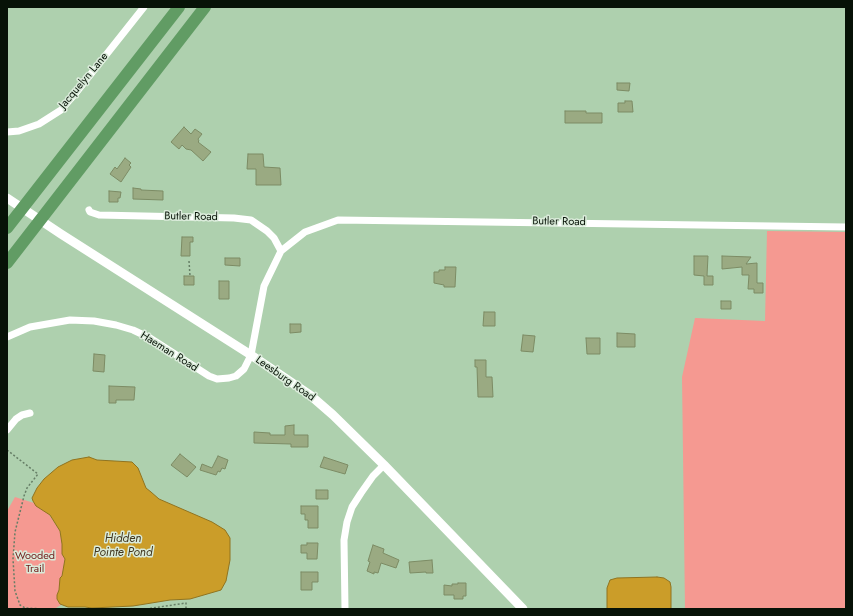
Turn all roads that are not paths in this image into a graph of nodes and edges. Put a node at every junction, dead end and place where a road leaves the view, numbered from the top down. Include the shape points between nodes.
1 (144, 7) edge
2 (179, 7) edge
3 (205, 7) edge
4 (7, 132) edge
5 (7, 198) edge
6 (89, 210) dead end
7 (846, 227) edge
8 (7, 228) edge
9 (281, 251) junction
10 (7, 263) edge
11 (7, 337) edge
12 (251, 355) junction
13 (30, 413) dead end
14 (7, 430) edge
15 (384, 466) junction
16 (345, 609) edge
17 (523, 609) edge

1 - 4 street, Jacquelyn Lane via 61,110 39,124
2 - 8 highway
3 - 10 highway
5 - 12 main road, Leesburg Road
6 - 9 street, Butler Road via 99,215 251,220 274,238
7 - 9 street, Butler Road via 338,220 305,232
9 - 12 street, Butler Road via 264,286
11 - 12 street, Haeman Road via 30,327 70,320 116,325 150,338 209,376 222,379 236,376 244,369
12 - 15 main road, Leesburg Road via 322,404
13 - 14 street via 16,419
15 - 16 street via 360,493 347,522 344,540
15 - 17 main road, Leesburg Road

